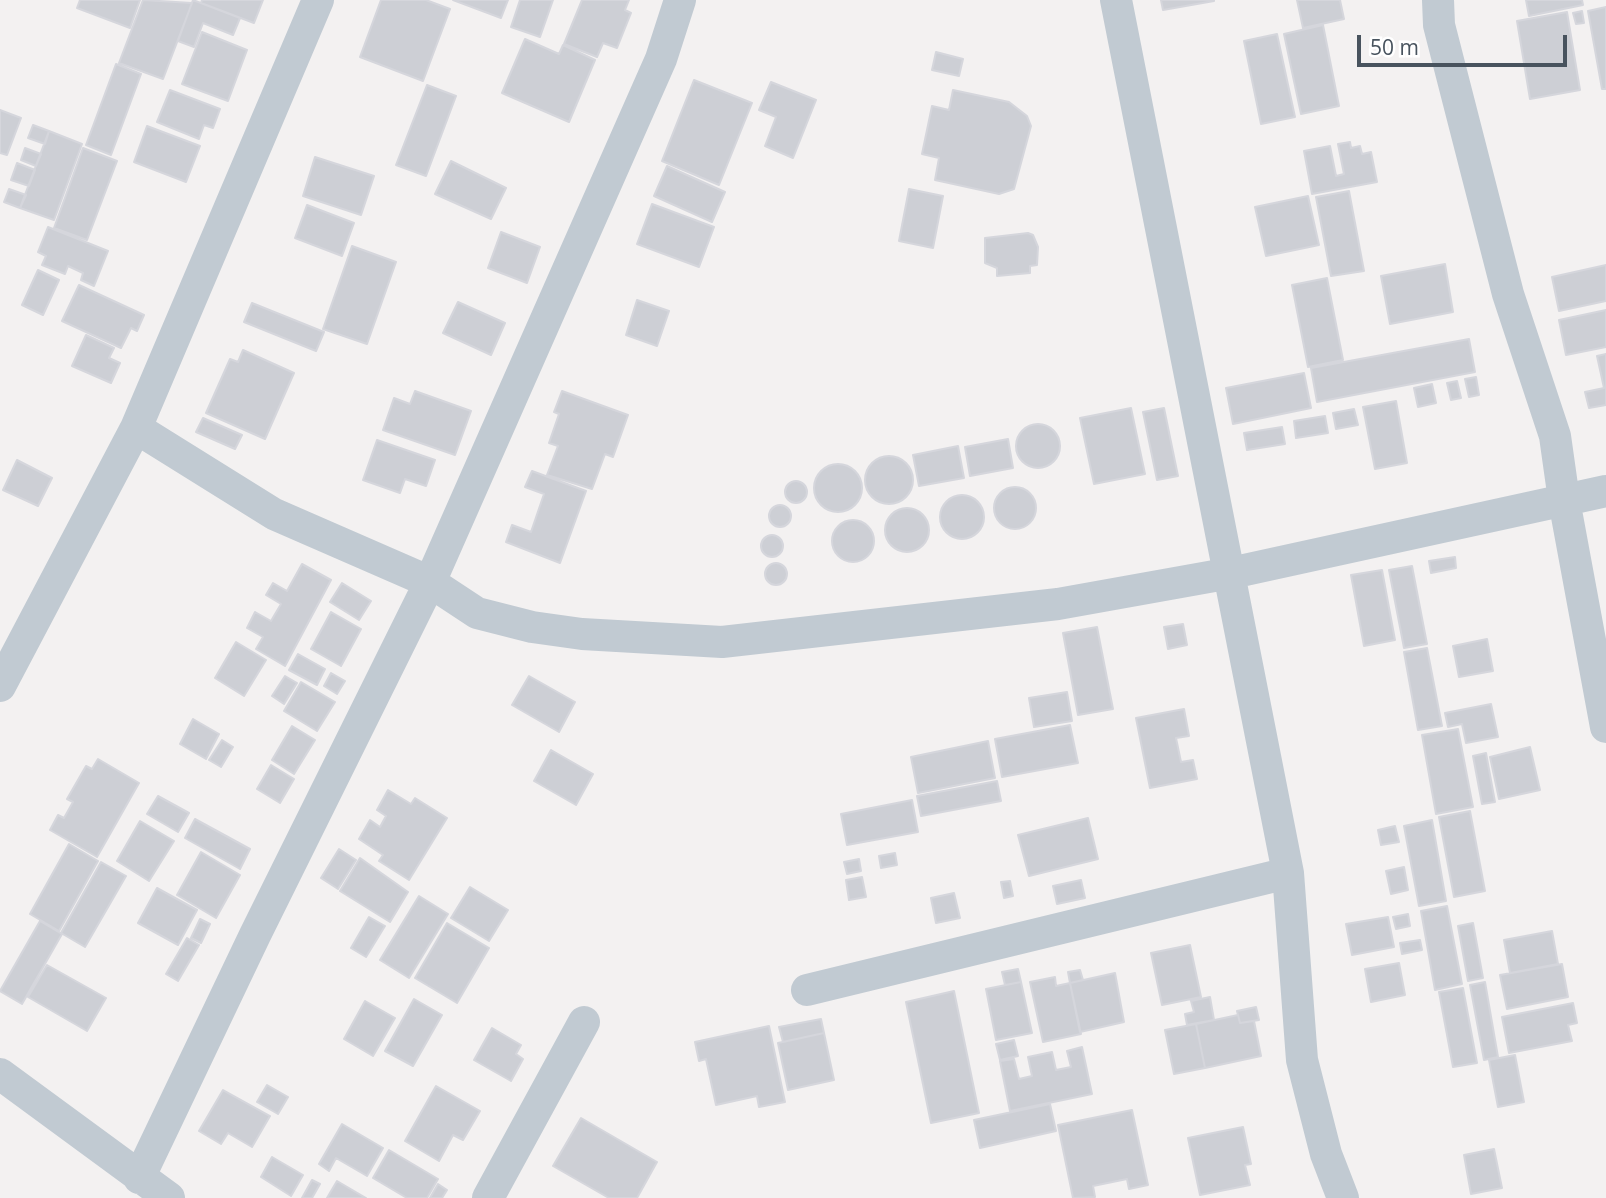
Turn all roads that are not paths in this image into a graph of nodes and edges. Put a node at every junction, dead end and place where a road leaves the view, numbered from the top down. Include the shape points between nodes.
1 (318, 0) edge
2 (680, 0) edge
3 (1116, 0) edge
4 (1438, 0) edge
5 (136, 428) junction
6 (1606, 491) edge
7 (1564, 500) junction
8 (1231, 573) junction
9 (430, 582) junction
10 (0, 686) edge
11 (1606, 727) edge
12 (1288, 873) junction
13 (807, 990) dead end
14 (584, 1022) dead end
15 (0, 1074) edge
16 (139, 1178) junction
17 (169, 1198) edge
18 (488, 1198) edge
19 (1343, 1198) edge

1 - 5 street
2 - 9 street via 661,59
3 - 8 street
4 - 7 street via 1439,26 1504,281 1555,436
5 - 9 street via 274,514
5 - 10 street
6 - 7 street
7 - 8 street
7 - 11 street
8 - 9 street via 1058,604 722,642 532,627 477,613
8 - 12 street
9 - 16 street
12 - 13 street
12 - 19 street via 1302,1060 1326,1154
14 - 18 street
15 - 16 street
16 - 17 street

